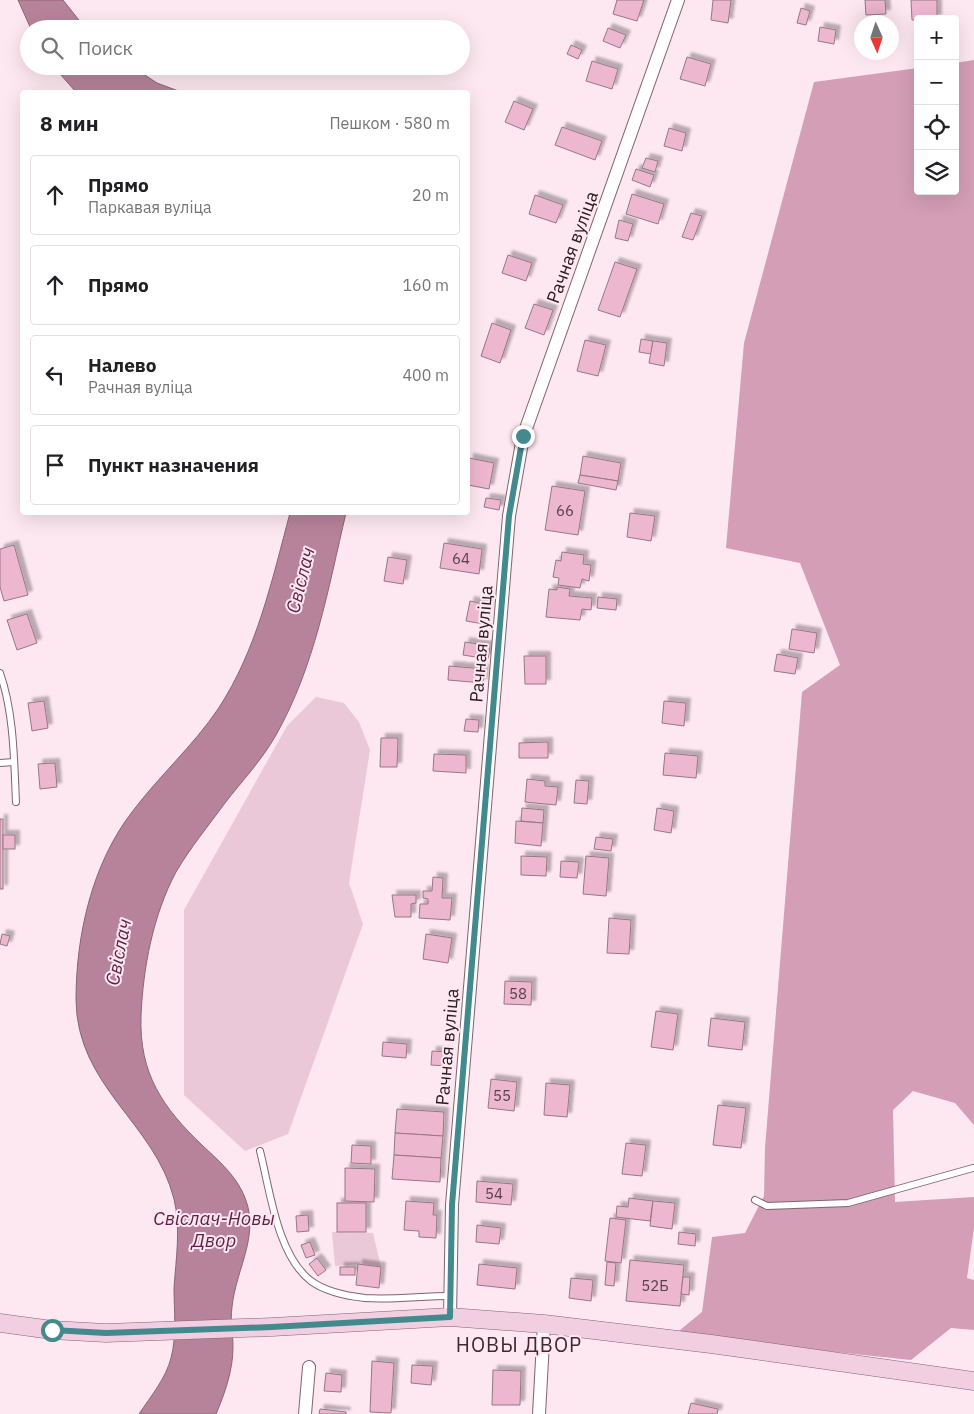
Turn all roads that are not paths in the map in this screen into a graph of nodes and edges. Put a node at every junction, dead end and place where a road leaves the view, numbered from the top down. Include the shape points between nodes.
1 (678, 0) edge
2 (0, 673) edge
3 (14, 762) junction
4 (0, 763) edge
5 (16, 802) dead end
6 (260, 1151) dead end
7 (973, 1168) edge
8 (755, 1200) dead end
9 (450, 1296) junction
10 (450, 1317) junction
11 (0, 1323) edge
12 (544, 1324) junction
13 (309, 1367) dead end
14 (974, 1381) edge
15 (305, 1414) edge
16 (539, 1414) edge

1 - 9 street, Рачная вуліца via 523,436 509,516 453,1195
2 - 3 lane
3 - 4 lane
3 - 5 lane
6 - 9 lane via 288,1251 301,1272 313,1282 335,1293 367,1298
7 - 8 lane via 848,1203 767,1206
9 - 10 street, Рачная вуліца
10 - 11 main road via 106,1333
10 - 12 main road
12 - 14 main road
12 - 16 street
13 - 15 street

